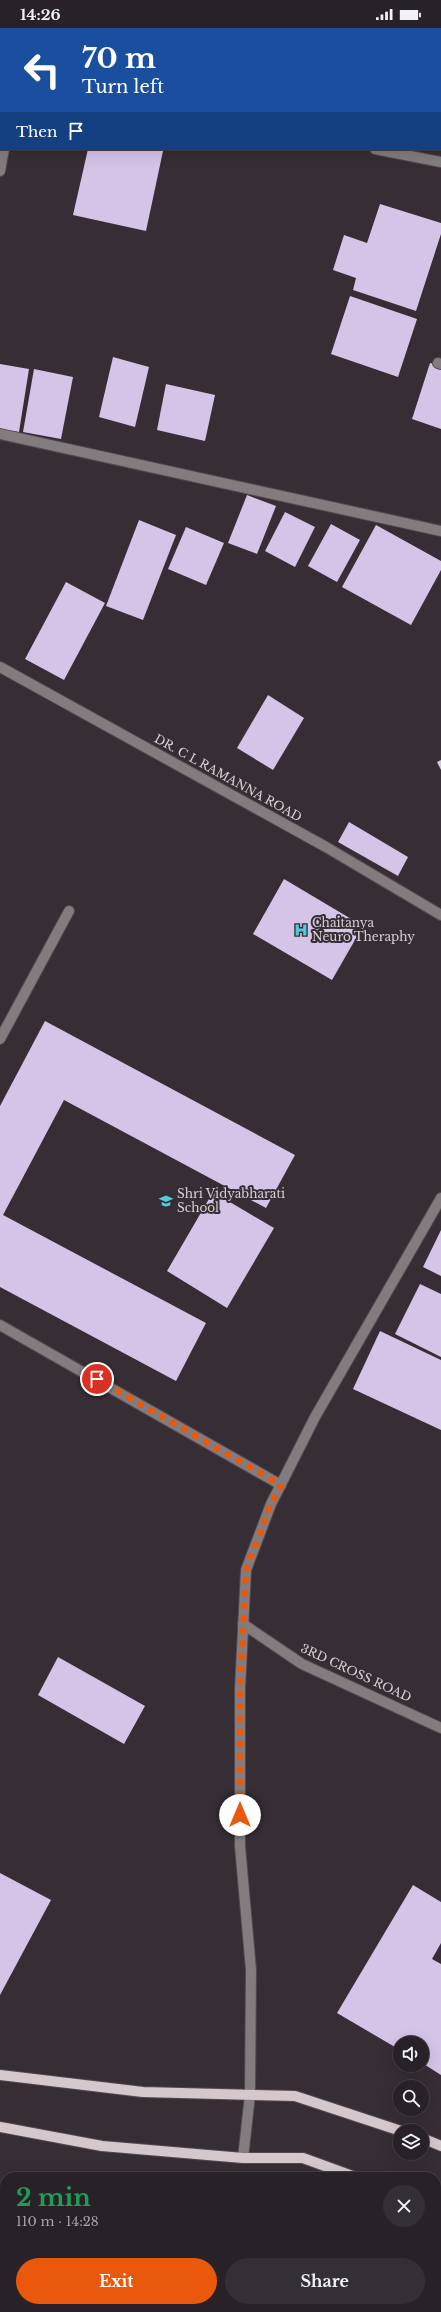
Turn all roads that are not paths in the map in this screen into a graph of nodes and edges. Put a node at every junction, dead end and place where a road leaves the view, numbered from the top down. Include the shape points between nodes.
1 (4, 150) edge
2 (380, 150) edge
3 (441, 162) edge
4 (0, 171) edge
5 (0, 434) edge
6 (441, 531) edge
7 (0, 667) edge
8 (69, 911) dead end
9 (441, 915) edge
10 (0, 1039) edge
11 (441, 1198) edge
12 (0, 1325) edge
13 (281, 1485) junction
14 (243, 1624) junction
15 (441, 1728) edge
16 (0, 2075) edge
17 (250, 2095) junction
18 (0, 2126) edge
19 (393, 2128) edge
20 (429, 2141) edge
21 (441, 2146) edge
22 (242, 2158) junction
23 (341, 2172) edge

1 - 4 street
2 - 3 street
5 - 6 street
7 - 9 street, DR. C L RAMANNA ROAD via 326,847
8 - 10 street
11 - 13 street via 315,1417
12 - 13 street
13 - 14 street via 271,1504 246,1570
14 - 15 street, 3RD CROSS ROAD via 302,1664
14 - 17 street via 240,1688 240,1846 251,1970
16 - 17 main road via 143,2092
17 - 19 main road via 295,2096
17 - 22 street
18 - 22 main road via 102,2146
20 - 21 main road
22 - 23 main road via 303,2158

